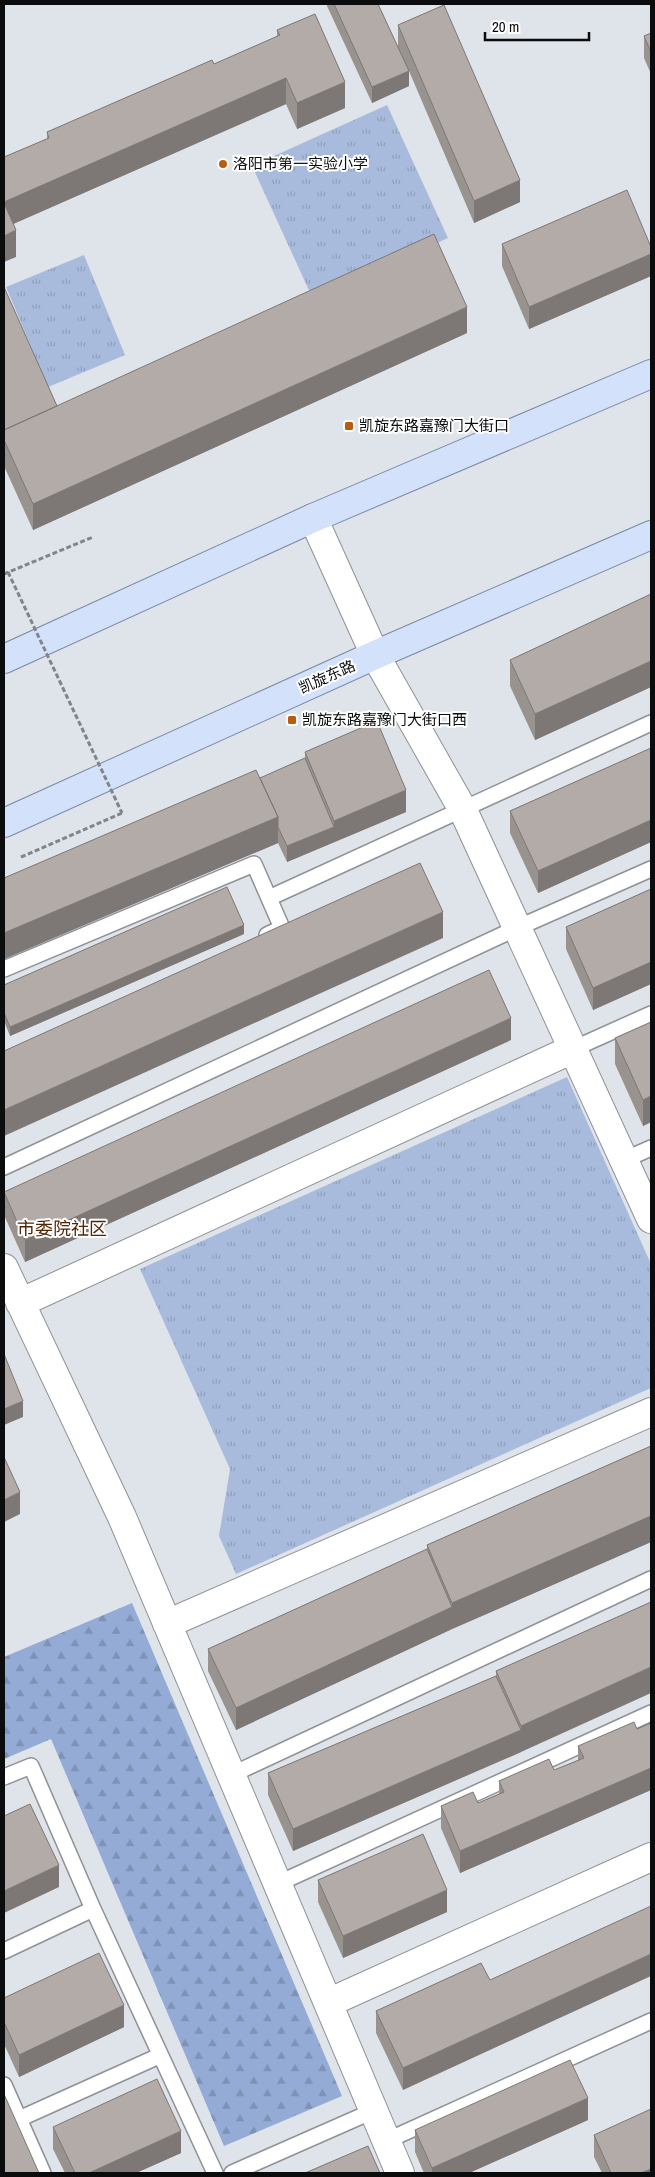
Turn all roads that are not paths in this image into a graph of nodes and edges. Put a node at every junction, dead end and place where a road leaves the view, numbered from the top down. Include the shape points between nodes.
1 (651, 374) edge
2 (313, 518) junction
3 (651, 534) edge
4 (375, 655) junction
5 (4, 659) edge
6 (651, 723) edge
7 (463, 810) junction
8 (4, 823) edge
9 (651, 869) edge
10 (269, 898) junction
11 (518, 928) junction
12 (255, 941) edge
13 (4, 970) edge
14 (651, 1014) edge
15 (573, 1050) junction
16 (651, 1148) edge
17 (624, 1160) junction
18 (4, 1167) edge
19 (651, 1219) edge
20 (4, 1268) edge
21 (20, 1303) junction
22 (651, 1412) edge
23 (651, 1579) edge
24 (167, 1624) junction
25 (651, 1713) edge
26 (231, 1775) junction
27 (4, 1778) edge
28 (651, 1857) edge
29 (277, 1884) junction
30 (92, 1909) junction
31 (4, 1951) edge
32 (328, 2003) junction
33 (651, 2021) edge
34 (159, 2056) junction
35 (4, 2085) edge
36 (373, 2110) junction
37 (19, 2119) junction
38 (386, 2141) junction
39 (43, 2173) edge
40 (215, 2173) edge
41 (232, 2173) edge
42 (400, 2173) edge

1 - 2 main road
2 - 4 street
2 - 5 main road
3 - 4 main road, 凯旋东路
4 - 7 street
4 - 8 main road, 凯旋东路
6 - 7 lane
7 - 10 lane
7 - 11 street
9 - 11 lane
10 - 12 lane via 282,928
10 - 13 lane via 254,864
11 - 15 street
11 - 18 lane
14 - 15 lane
15 - 17 street
15 - 21 street
16 - 17 lane
17 - 19 street
20 - 21 street
21 - 24 street via 122,1517
22 - 24 street
23 - 26 lane
24 - 26 street
25 - 29 lane
26 - 29 street
27 - 30 lane via 31,1766
28 - 32 street
29 - 32 street
30 - 31 lane
30 - 34 lane
32 - 36 street
33 - 38 lane
34 - 37 lane
34 - 40 lane
35 - 37 lane
36 - 38 street
36 - 41 lane
37 - 39 lane
38 - 42 street

